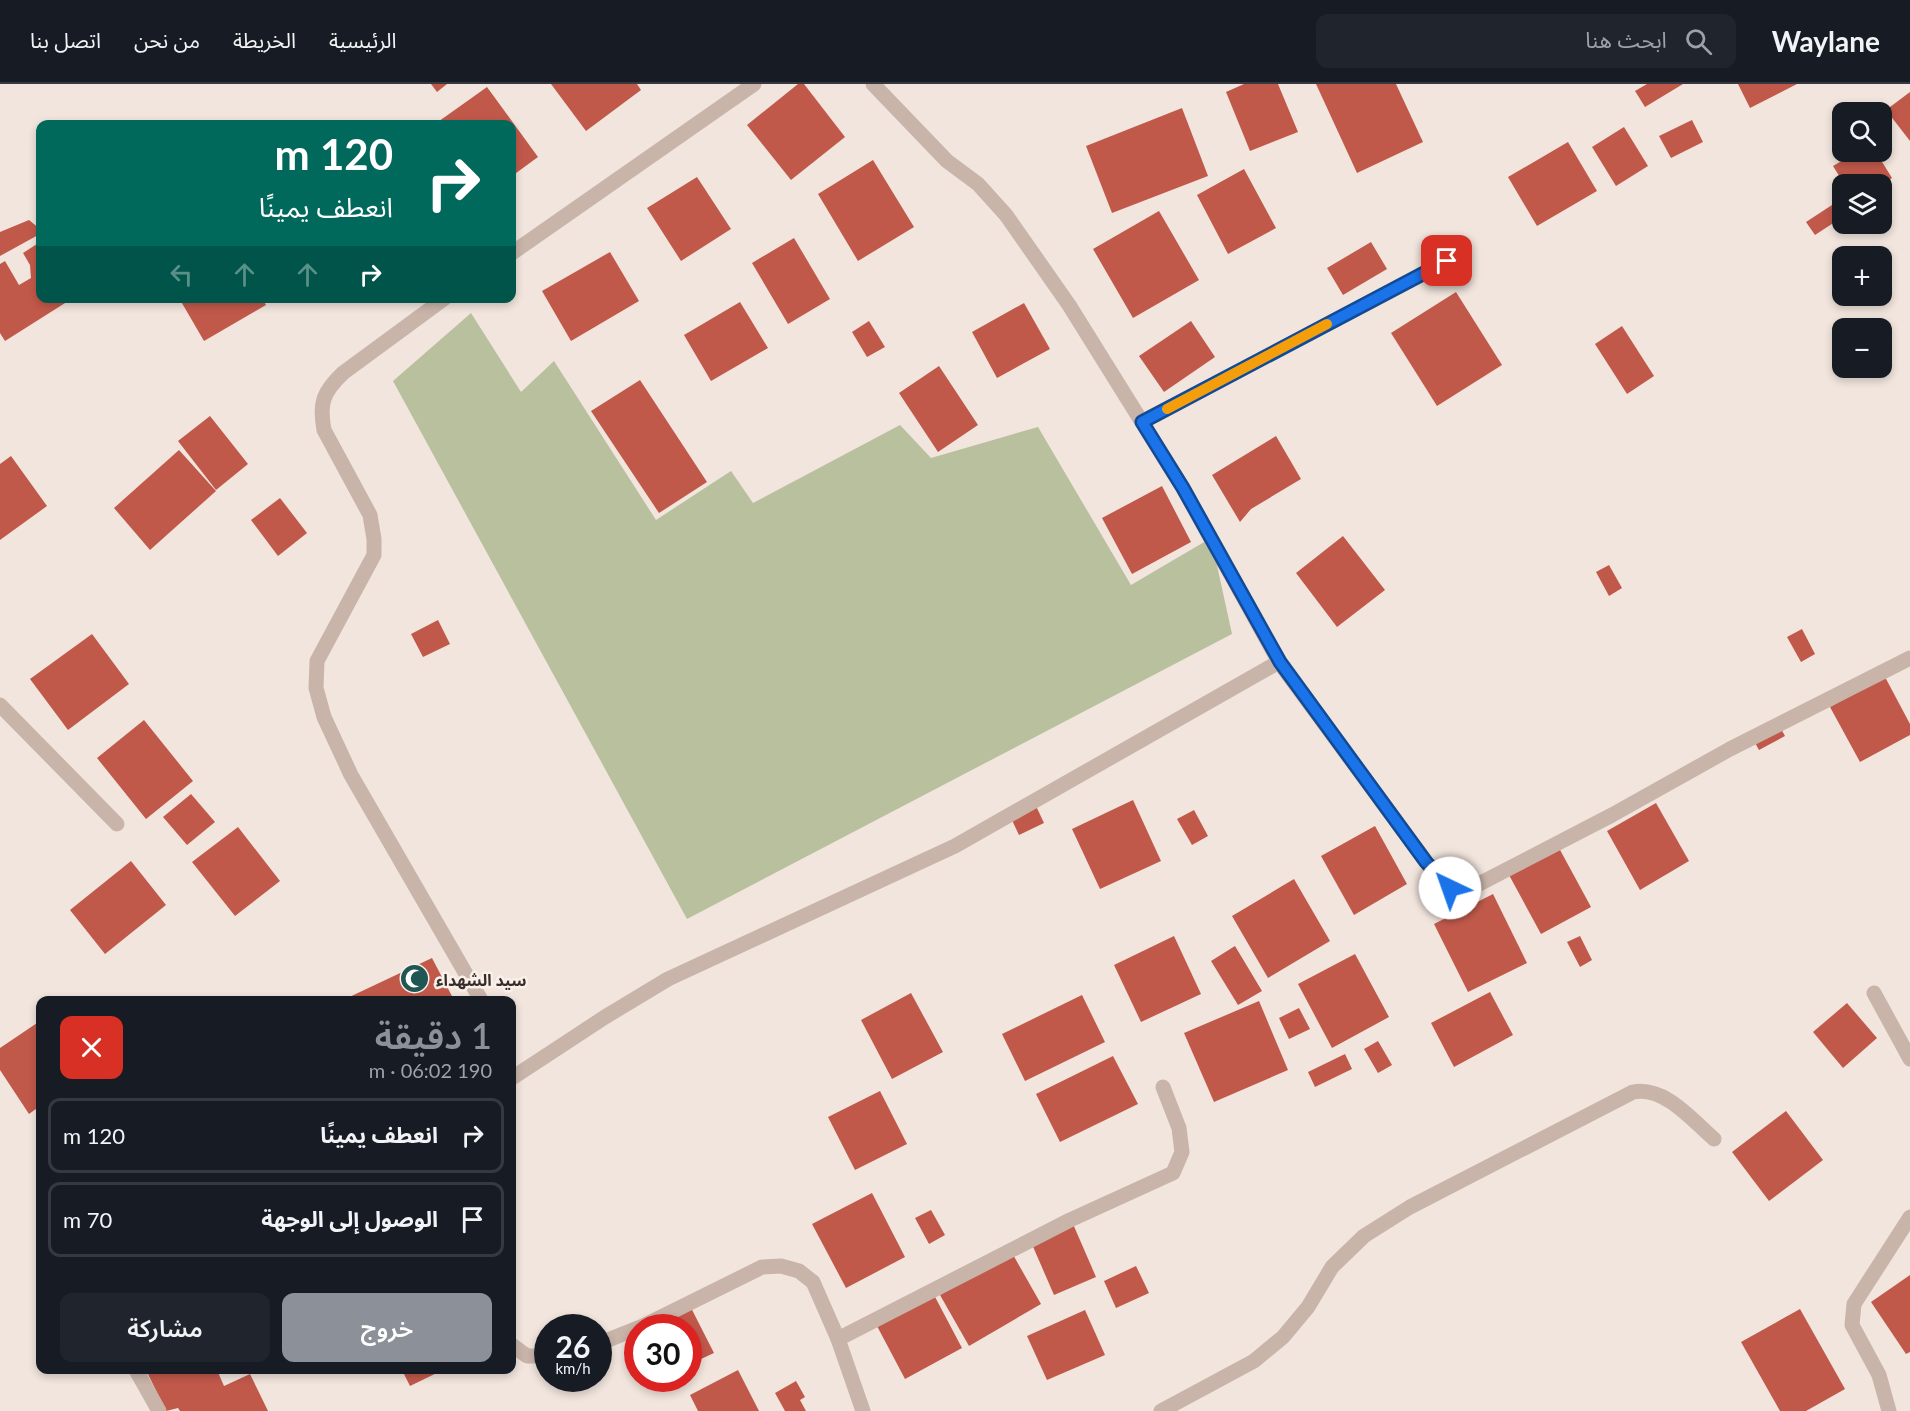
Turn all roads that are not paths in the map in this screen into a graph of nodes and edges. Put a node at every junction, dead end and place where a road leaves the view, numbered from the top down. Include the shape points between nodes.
1 (754, 84) edge
2 (873, 84) edge
3 (516, 250) edge
4 (1447, 261) dead end
5 (438, 303) edge
6 (1142, 422) junction
7 (1910, 658) edge
8 (1280, 662) junction
9 (0, 705) edge
10 (117, 824) dead end
11 (1874, 993) dead end
12 (479, 996) edge
13 (1910, 1059) edge
14 (516, 1070) edge
15 (1163, 1087) dead end
16 (1714, 1139) dead end
17 (1910, 1217) edge
18 (666, 1314) edge
19 (838, 1339) junction
20 (516, 1347) edge
21 (534, 1356) edge
22 (138, 1374) edge
23 (159, 1411) edge
24 (863, 1411) edge
25 (1161, 1411) edge
26 (1889, 1411) edge

1 - 3 street
2 - 6 street via 1006,215 1069,305
4 - 6 street
5 - 12 street via 343,373 323,399 324,430 370,515 374,555 317,661 316,688 324,717 351,776
6 - 8 street
7 - 8 street via 1461,891 1438,878
8 - 14 street via 955,846 668,979
9 - 10 street
11 - 13 street
15 - 19 street via 1179,1128 1182,1152 1173,1173 1070,1220
16 - 25 street via 1653,1092 1633,1092 1410,1207 1364,1236 1332,1267 1283,1337 1254,1361
17 - 26 street via 1854,1304 1852,1325 1879,1375
18 - 19 street via 762,1267 781,1266 799,1271 813,1282
19 - 24 street
20 - 21 street via 527,1356
22 - 23 street

